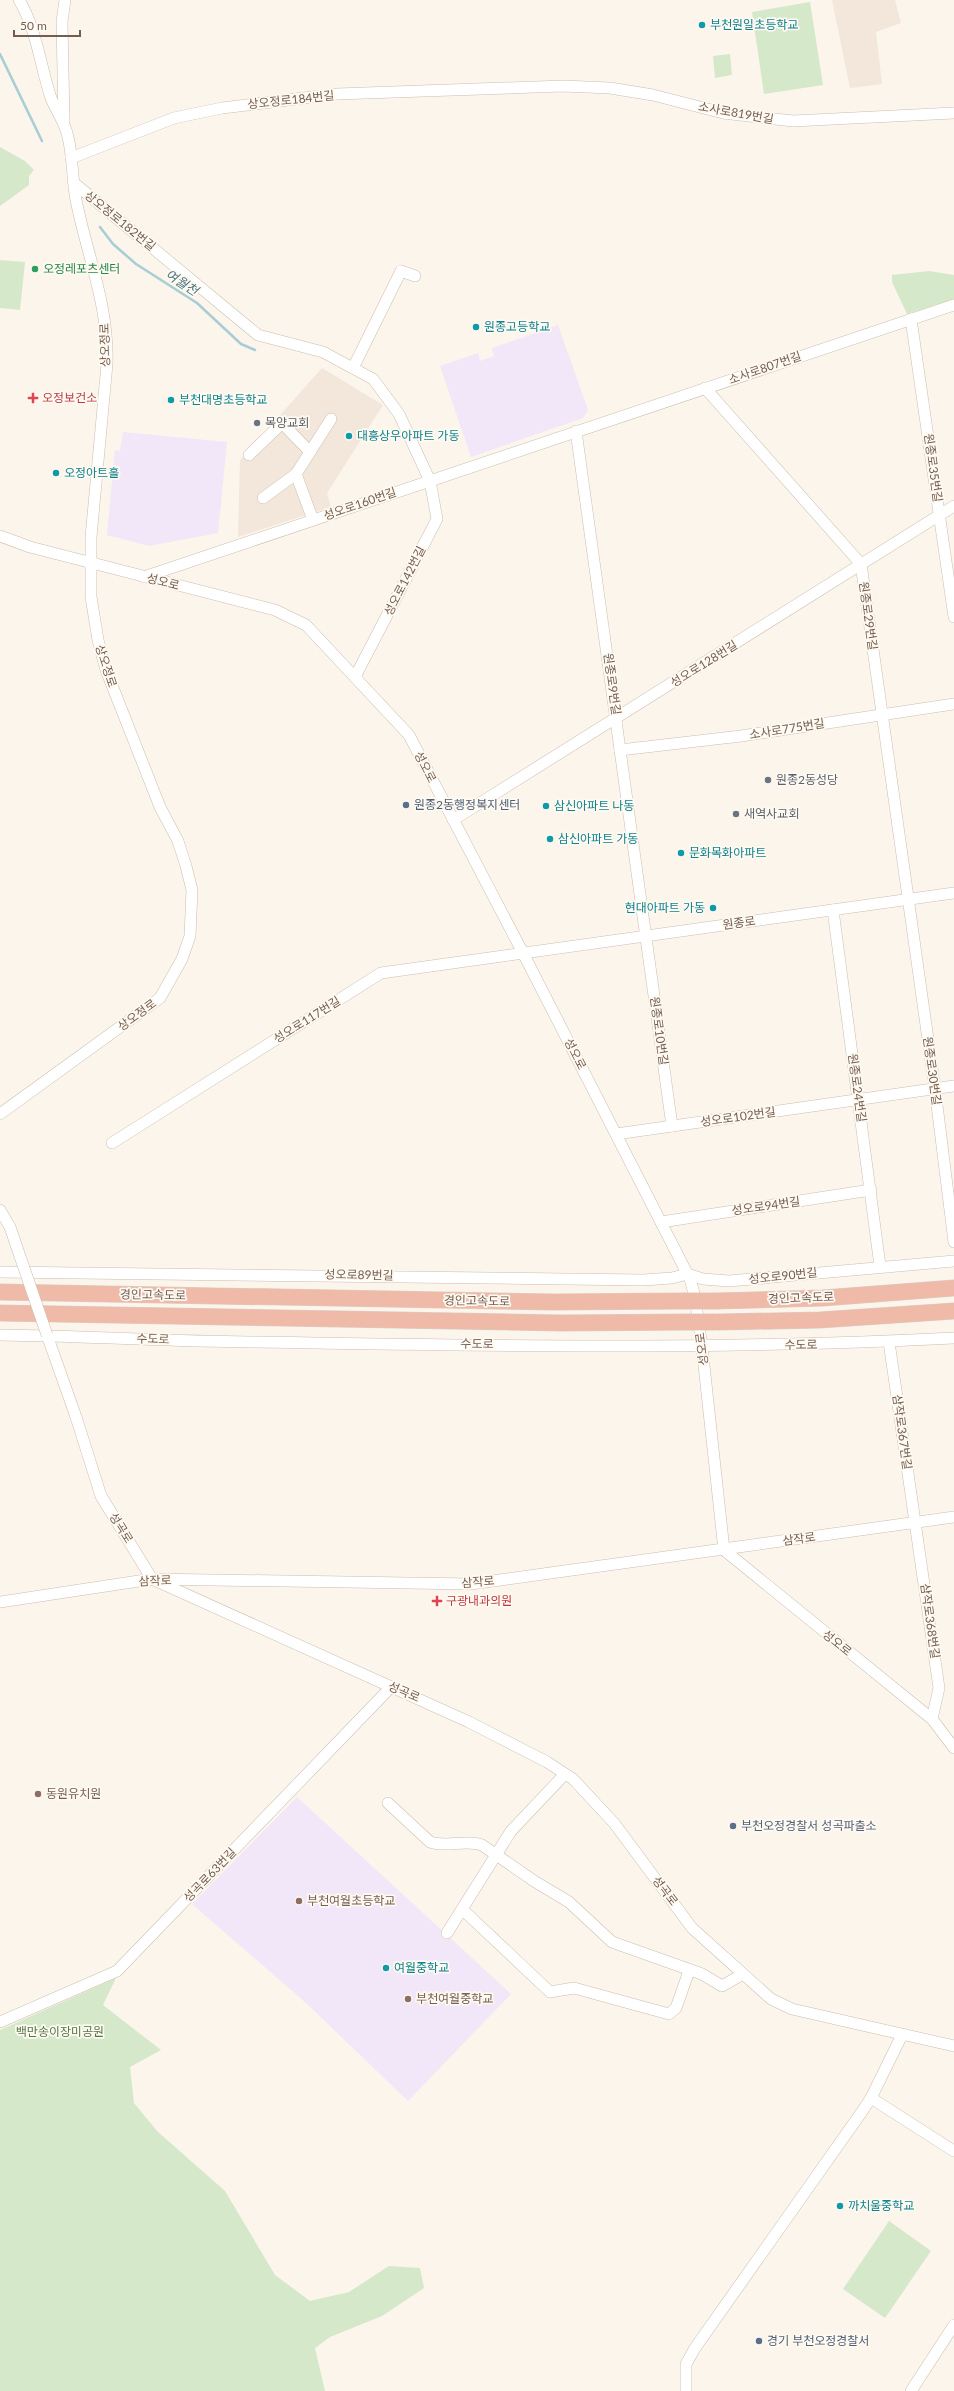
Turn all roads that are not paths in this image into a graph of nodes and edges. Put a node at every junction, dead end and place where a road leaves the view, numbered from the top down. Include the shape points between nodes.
1 (19, 0) edge
2 (65, 0) edge
3 (519, 88) joint
4 (954, 114) edge
5 (64, 121) junction
6 (71, 158) junction
7 (74, 183) junction
8 (415, 276) dead end
9 (954, 305) edge
10 (911, 319) junction
11 (353, 368) junction
12 (705, 388) junction
13 (331, 419) dead end
14 (576, 432) junction
15 (310, 452) junction
16 (250, 455) dead end
17 (296, 474) junction
18 (430, 481) junction
19 (263, 498) dead end
20 (954, 506) edge
21 (940, 514) junction
22 (313, 520) junction
23 (0, 536) edge
24 (90, 563) junction
25 (861, 564) junction
26 (143, 577) junction
27 (954, 617) edge
28 (355, 677) junction
29 (954, 704) edge
30 (882, 715) junction
31 (617, 718) junction
32 (620, 750) junction
33 (453, 820) junction
34 (954, 893) edge
35 (908, 900) junction
36 (833, 910) junction
37 (646, 936) junction
38 (524, 953) junction
39 (954, 1086) edge
40 (935, 1089) junction
41 (859, 1100) junction
42 (0, 1114) edge
43 (672, 1126) junction
44 (616, 1134) junction
45 (112, 1143) dead end
46 (871, 1190) junction
47 (0, 1210) edge
48 (661, 1222) junction
49 (954, 1242) edge
50 (954, 1261) edge
51 (880, 1266) junction
52 (0, 1272) edge
53 (687, 1274) junction
54 (954, 1288) edge
55 (0, 1292) edge
56 (954, 1311) edge
57 (0, 1313) edge
58 (0, 1334) edge
59 (47, 1335) junction
60 (954, 1338) edge
61 (889, 1342) junction
62 (702, 1347) junction
63 (954, 1517) edge
64 (915, 1522) junction
65 (724, 1550) junction
66 (152, 1579) junction
67 (0, 1602) edge
68 (391, 1687) junction
69 (932, 1719) junction
70 (954, 1748) edge
71 (566, 1774) junction
72 (388, 1803) dead end
73 (495, 1856) junction
74 (463, 1910) junction
75 (447, 1933) dead end
76 (689, 1971) junction
77 (743, 1974) junction
78 (0, 2022) edge
79 (902, 2035) junction
80 (954, 2046) edge
81 (871, 2098) junction
82 (954, 2151) edge
83 (954, 2325) edge
84 (686, 2391) edge
85 (911, 2391) edge

1 - 5 street via 34,34 52,98
2 - 5 street via 62,22
3 - 4 street, 소사로819번길 via 610,88 653,95 723,113 794,121
3 - 6 street, 상오정로184번길 via 337,94 222,108 174,118
5 - 6 street, 상오정로
6 - 7 street, 상오정로
7 - 11 street, 상오정로182번길 via 258,334 323,352
7 - 24 street, 상오정로 via 104,311 108,340
8 - 11 street via 401,271
9 - 10 street, 소사로807번길
10 - 12 street, 소사로807번길
10 - 21 street, 원종로35번길
11 - 18 street, 상오정로182번길 via 373,379 399,414
12 - 14 street, 소사로807번길
12 - 25 street, 원종로29번길
13 - 15 street
14 - 18 street, 성오로160번길
14 - 31 street, 원종로9번길
15 - 16 street via 282,423
15 - 17 street
17 - 19 street
17 - 22 street
18 - 22 street, 성오로160번길
18 - 28 street, 성오로142번길 via 437,519
20 - 21 street, 성오로128번길
21 - 25 street, 성오로128번길
21 - 27 street, 원종로35번길
22 - 26 street, 성오로160번길
23 - 24 street, 성오로
24 - 26 street, 성오로
24 - 42 street, 상오정로 via 94,618 106,670 160,807 178,841 186,866 192,890 190,936 182,959 160,998
25 - 30 street, 원종로29번길
25 - 31 street, 성오로128번길
26 - 28 street, 성오로 via 275,610 306,625
28 - 33 street, 성오로 via 409,735
29 - 30 street, 소사로775번길
30 - 32 street, 소사로775번길 via 741,736
30 - 35 street, 원종로29번길
31 - 32 street, 원종로9번길
31 - 33 street, 성오로128번길
32 - 37 street, 원종로9번길
33 - 38 street, 성오로
34 - 35 street, 원종로
35 - 36 street, 원종로
35 - 40 street, 원종로30번길
36 - 37 street, 원종로
36 - 41 street, 원종로24번길
37 - 38 street, 원종로
37 - 43 street, 원종로10번길
38 - 44 street, 성오로
38 - 45 street, 성오로117번길 via 381,973
39 - 40 street, 성오로102번길
40 - 41 street, 성오로102번길
40 - 49 street, 원종로30번길
41 - 43 street, 성오로102번길
41 - 46 street, 원종로24번길
43 - 44 street, 성오로102번길
44 - 48 street, 성오로
46 - 48 street, 성오로94번길
46 - 51 street, 원종로24번길
47 - 59 street, 성곡로, bridge via 10,1227
48 - 53 street, 성오로
50 - 51 street, 성오로90번길
51 - 53 street, 성오로90번길 via 729,1281 703,1279
52 - 53 street, 성오로89번길 via 644,1280
53 - 62 street, 성오로 via 695,1297
54 - 55 highway, 경인고속도로, bridge via 823,1298 553,1302
56 - 57 highway, 경인고속도로, bridge via 820,1320 553,1323
58 - 59 street, 수도로
59 - 62 street, 수도로 via 248,1342
59 - 66 street, 성곡로 via 101,1496
60 - 61 street, 수도로
61 - 62 street, 수도로
61 - 64 street, 삼작로367번길
62 - 65 street, 성오로
63 - 64 street, 삼작로
64 - 65 street, 삼작로
64 - 69 street, 삼작로368번길 via 939,1688
65 - 66 street, 삼작로 via 471,1584
65 - 69 street, 성오로
66 - 67 street, 삼작로
66 - 68 street, 성곡로
68 - 71 street, 성곡로 via 469,1722
68 - 78 street, 성곡로63번길 via 117,1971
69 - 70 street, 성오로
71 - 73 street via 512,1832
71 - 77 street, 성곡로 via 589,1793 614,1823 692,1928
72 - 73 street via 430,1842 438,1845 473,1842 482,1845
73 - 74 street
73 - 76 street via 569,1902 612,1942
74 - 75 street
74 - 76 street via 550,1992 574,1988 669,2014 676,2008
76 - 77 street via 702,1974 722,1986
77 - 79 street, 성곡로 via 771,1999 792,2009
79 - 80 street, 성곡로
79 - 81 street
81 - 82 street
81 - 84 street via 695,2348 686,2364
83 - 85 street

